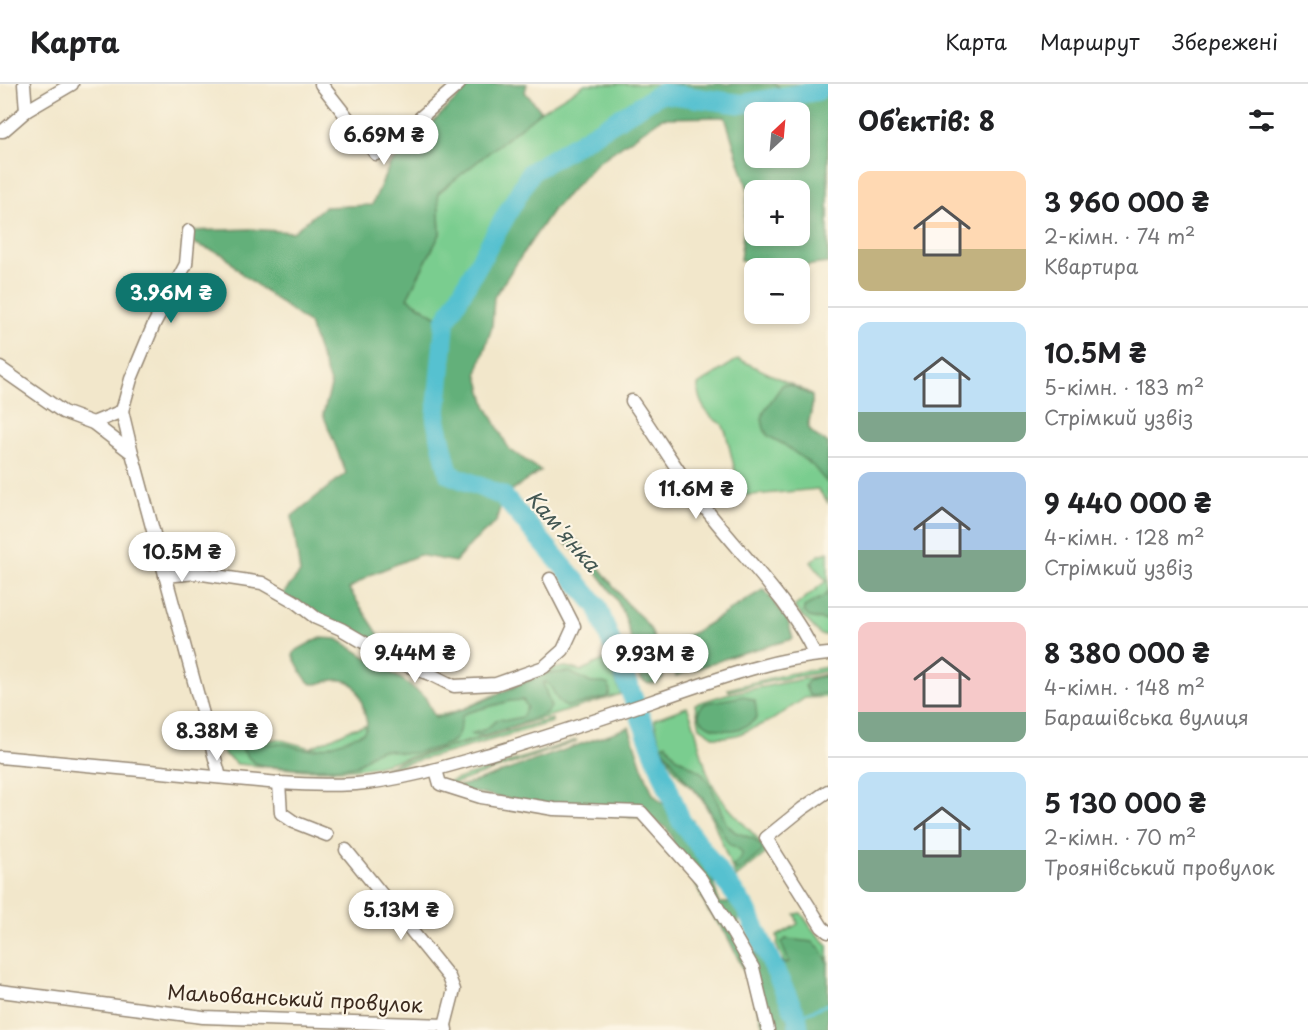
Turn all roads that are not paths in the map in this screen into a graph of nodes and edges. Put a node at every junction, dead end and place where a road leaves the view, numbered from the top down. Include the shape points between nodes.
1 (24, 84) edge
2 (72, 84) edge
3 (321, 84) edge
4 (459, 84) edge
5 (26, 111) junction
6 (1, 134) edge
7 (189, 231) dead end
8 (0, 368) edge
9 (632, 401) dead end
10 (122, 411) junction
11 (93, 423) junction
12 (132, 453) junction
13 (165, 576) junction
14 (550, 579) dead end
15 (822, 655) edge
16 (0, 758) edge
17 (436, 770) junction
18 (219, 777) junction
19 (279, 783) junction
20 (828, 791) edge
21 (327, 836) dead end
22 (346, 850) dead end
23 (828, 932) edge
24 (0, 991) edge
25 (446, 1028) edge
26 (768, 1030) edge

1 - 5 street
2 - 5 street
3 - 4 street via 376,154 402,139
5 - 6 street
7 - 10 street via 186,264 154,324
8 - 11 street via 63,412
9 - 15 street via 701,504
10 - 11 street
10 - 12 street
11 - 12 street
12 - 13 street
13 - 14 street via 196,573 262,583 316,618 396,661 454,686 496,684 544,667 563,650 574,626
13 - 18 street
15 - 17 street via 741,672
16 - 18 street
17 - 19 street via 356,784
17 - 26 street via 440,784 480,797 554,810 641,812 701,879 753,968
18 - 19 street
19 - 21 street via 281,813
20 - 23 street via 766,838
22 - 25 street via 449,977 454,990
24 - 25 street, Мальованський провулок via 203,1017

